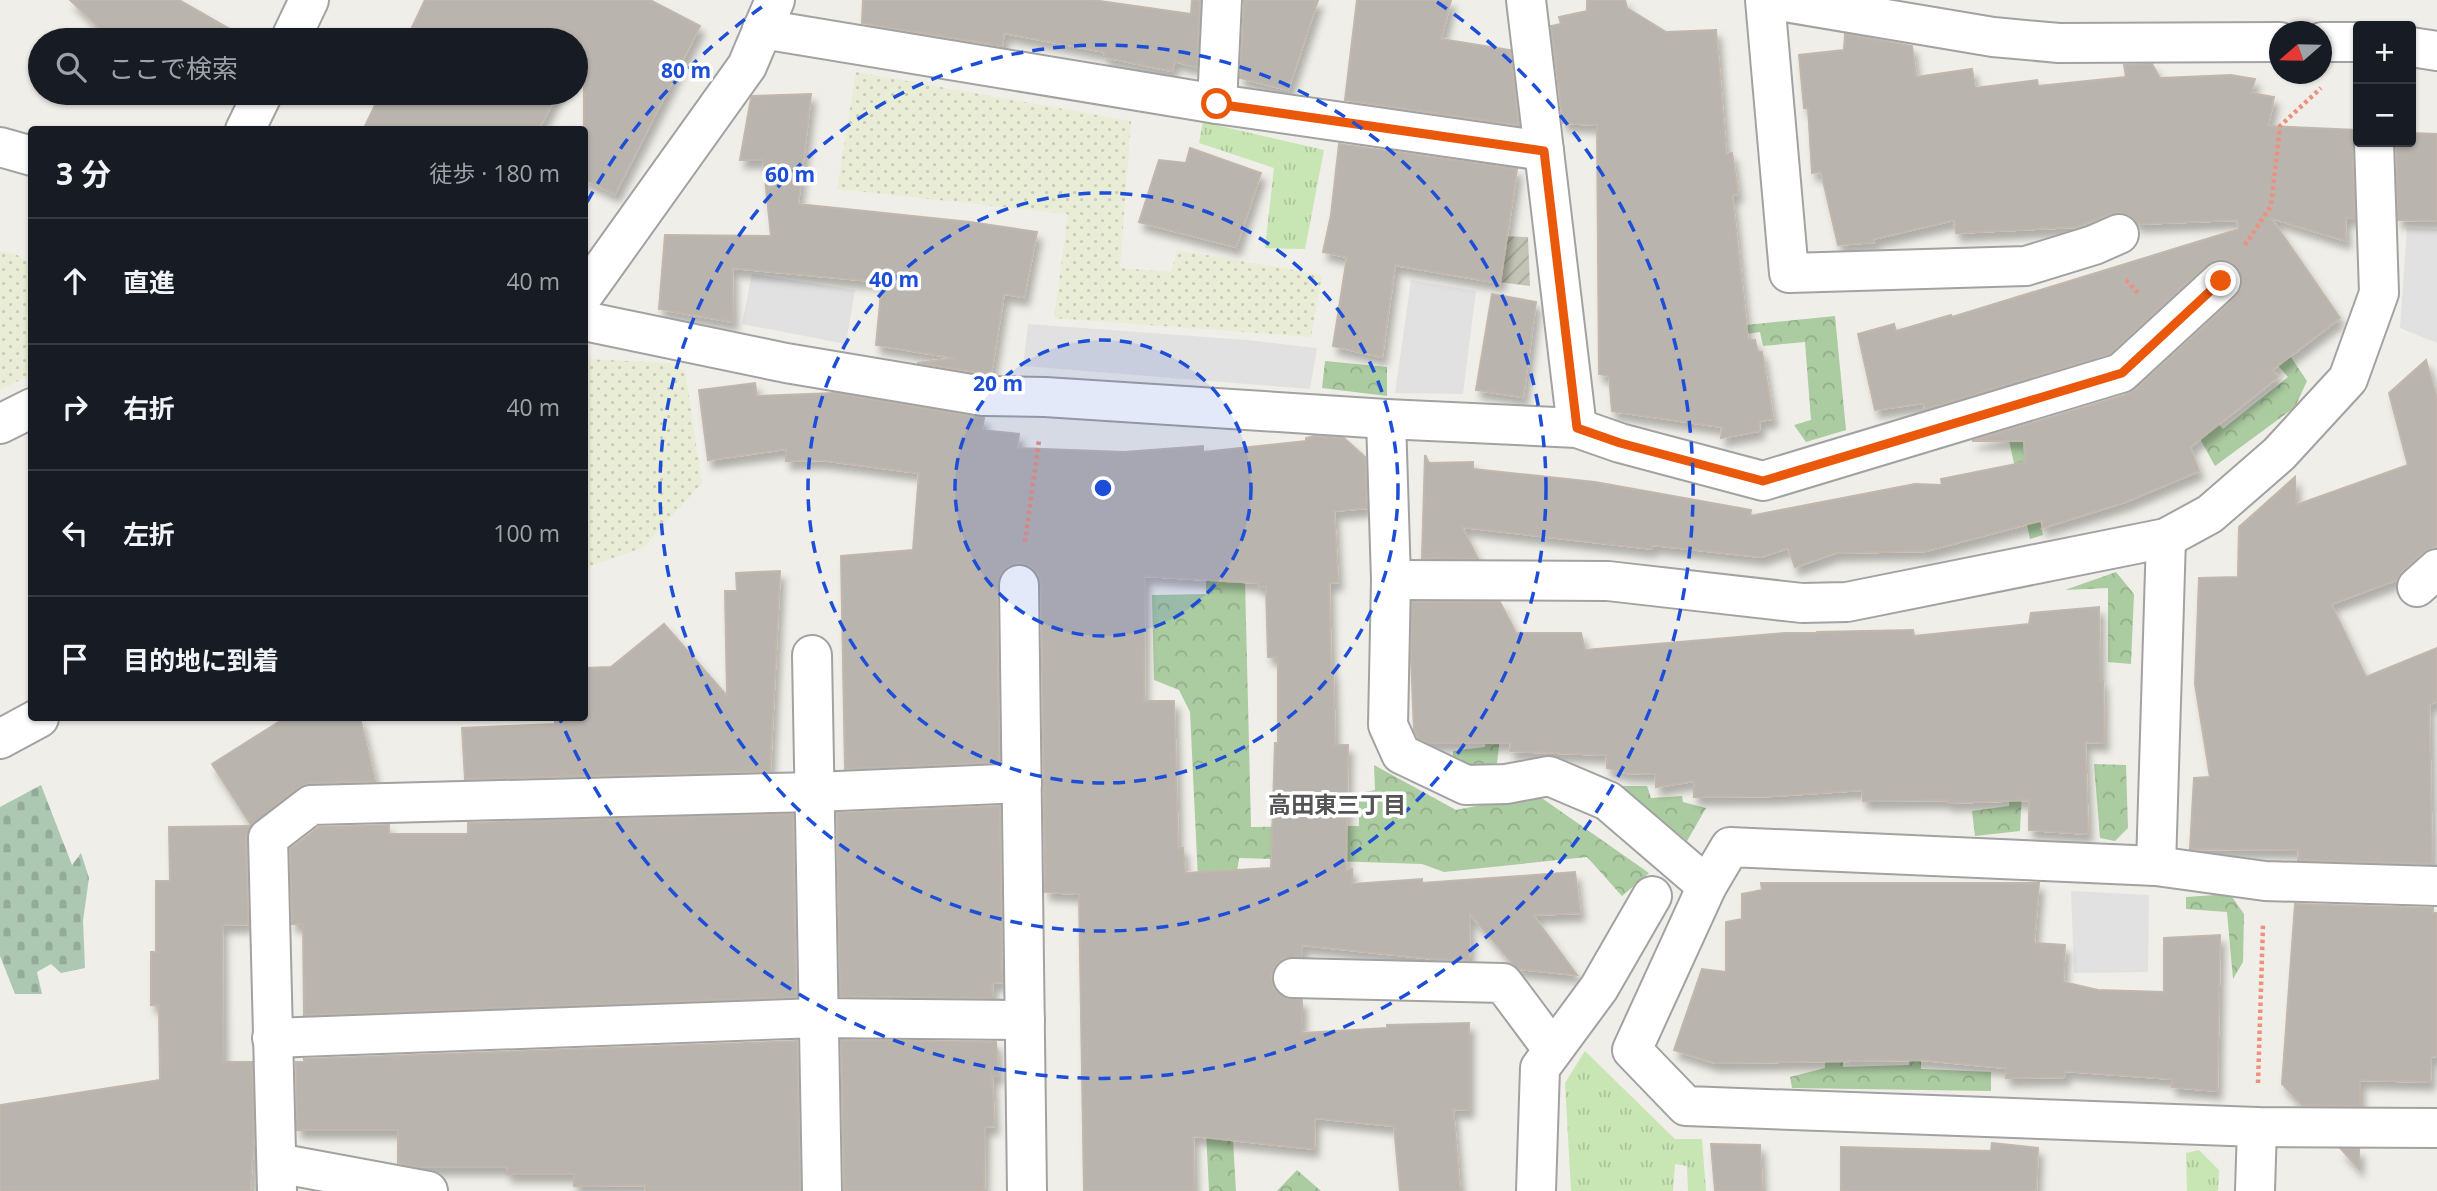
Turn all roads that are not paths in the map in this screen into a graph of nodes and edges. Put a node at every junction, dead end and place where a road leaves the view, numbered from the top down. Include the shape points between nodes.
1 (309, 0) edge
2 (1222, 0) edge
3 (1526, 0) edge
4 (1765, 0) edge
5 (1773, 0) edge
6 (769, 15) edge
7 (295, 28) edge
8 (2269, 42) edge
9 (2332, 42) edge
10 (2353, 42) edge
11 (2416, 48) edge
12 (2437, 51) edge
13 (1217, 104) junction
14 (258, 105) edge
15 (247, 126) edge
16 (0, 147) edge
17 (2374, 147) edge
18 (1544, 151) junction
19 (28, 155) edge
20 (2106, 240) road end
21 (2221, 281) road end
22 (588, 288) edge
23 (588, 322) edge
24 (28, 410) edge
25 (1386, 419) junction
26 (0, 424) edge
27 (1577, 428) junction
28 (2166, 538) junction
29 (1391, 580) junction
30 (1019, 585) road end
31 (812, 655) dead end
32 (33, 721) edge
33 (0, 739) edge
34 (1022, 782) junction
35 (815, 792) junction
36 (2156, 866) junction
37 (1707, 886) junction
38 (2437, 886) edge
39 (1652, 896) dead end
40 (1293, 978) dead end
41 (819, 1018) junction
42 (1025, 1020) junction
43 (272, 1038) junction
44 (1553, 1050) junction
45 (2256, 1127) junction
46 (2437, 1128) edge
47 (277, 1177) edge
48 (428, 1191) edge
49 (822, 1191) edge
50 (1027, 1191) edge
51 (1536, 1191) edge
52 (2255, 1191) edge

1 - 7 street
2 - 13 street
3 - 18 street
4 - 20 street via 1789,273 2026,266
5 - 8 street via 1993,37
6 - 13 street
6 - 22 street via 747,66
9 - 10 street
11 - 12 street
13 - 18 street
14 - 15 street
16 - 19 street
17 - 28 street via 2379,293 2348,379 2279,454 2210,514
18 - 27 street
21 - 27 street via 2122,373 1763,481
23 - 25 street via 786,363 970,394
24 - 26 street
25 - 27 street
25 - 29 street
28 - 29 street via 1847,602 1802,603 1608,581
28 - 36 street
29 - 37 street via 1388,724 1401,754 1465,785 1549,776 1608,801
30 - 34 street
31 - 35 street
32 - 33 street
34 - 35 street
34 - 42 street
35 - 41 street
35 - 43 street via 311,805 268,838
36 - 37 street via 1730,847
36 - 38 street via 2265,881
37 - 45 street via 1632,1051 1686,1106
39 - 44 street via 1599,988
40 - 44 street via 1503,983
41 - 42 street
41 - 43 street
41 - 49 street
42 - 50 street
43 - 47 street
44 - 51 street via 1540,1068
45 - 46 street
45 - 52 street
47 - 48 street

